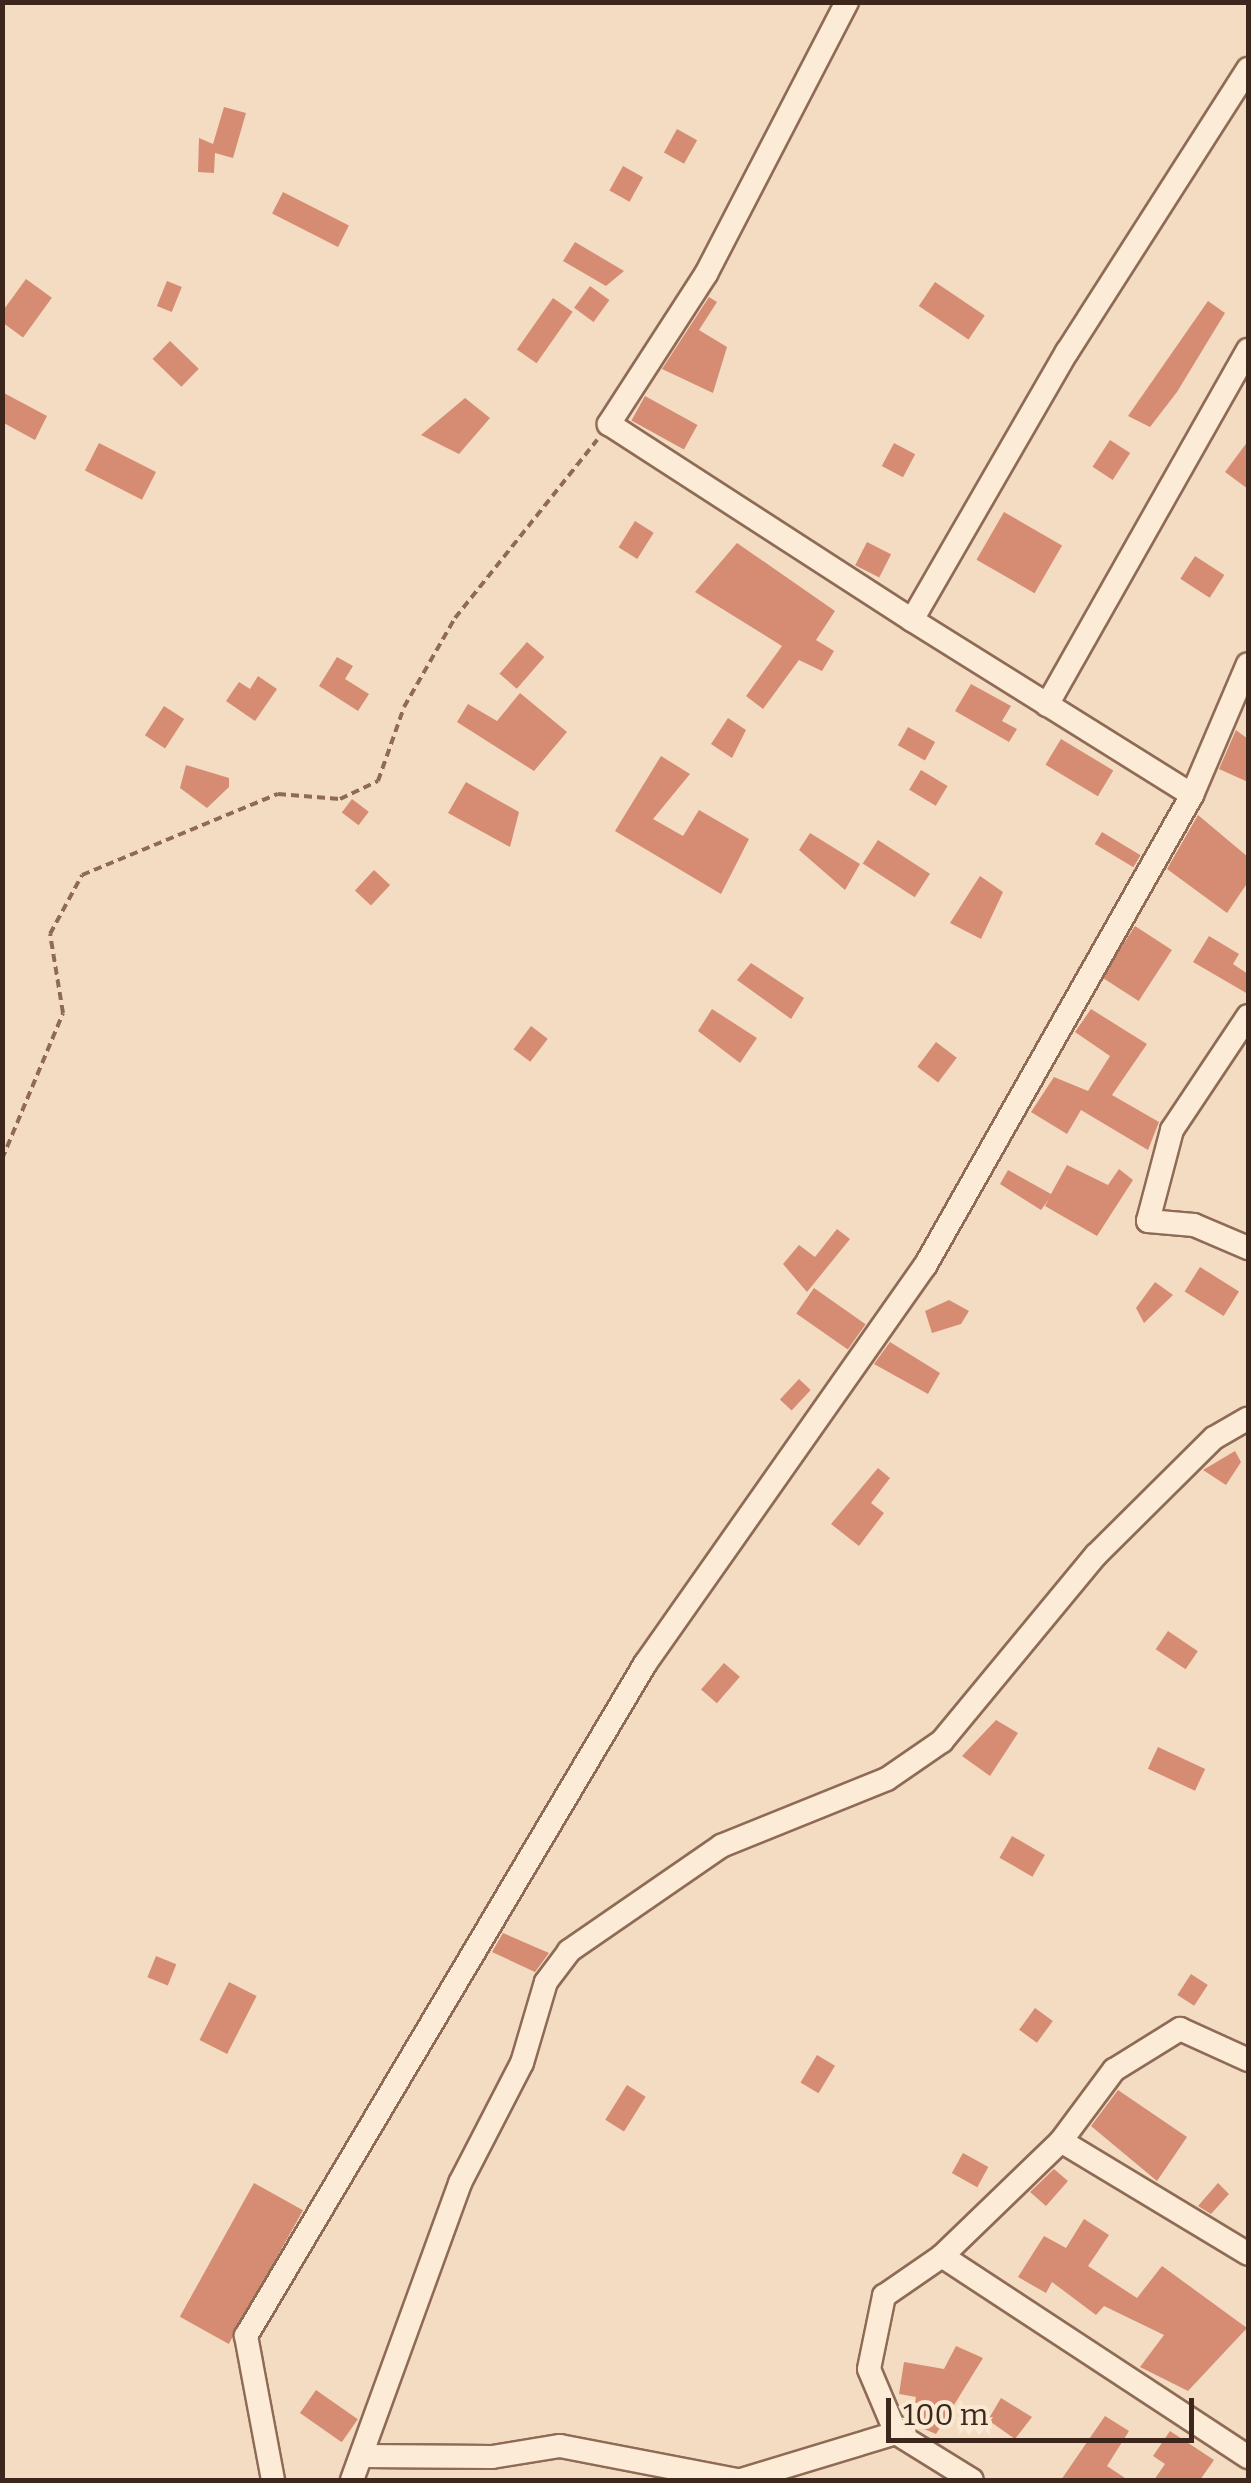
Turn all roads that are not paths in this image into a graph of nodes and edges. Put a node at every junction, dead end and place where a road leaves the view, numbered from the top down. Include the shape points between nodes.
1 (847, 2) edge
2 (1248, 70) edge
3 (1248, 350) edge
4 (912, 620) junction
5 (1248, 664) edge
6 (1048, 705) junction
7 (1192, 795) junction
8 (1248, 1016) edge
9 (1248, 1248) edge
10 (1248, 1418) edge
11 (1248, 2060) edge
12 (1061, 2141) junction
13 (1248, 2254) edge
14 (942, 2256) junction
15 (896, 2434) junction
16 (364, 2456) junction
17 (1248, 2457) edge
18 (273, 2480) edge
19 (352, 2480) edge
20 (739, 2480) edge
21 (972, 2480) edge

1 - 4 street via 706,274 609,424
2 - 4 street via 1067,352
3 - 6 street
4 - 6 street
5 - 7 street
6 - 7 street
7 - 18 street via 924,1266 645,1664 246,2336
8 - 9 street via 1172,1130 1148,1222 1194,1225
10 - 16 street via 1214,1438 1096,1555 942,1741 887,1779 721,1846 569,1951 546,1982 522,2063 460,2182
11 - 12 street via 1180,2029 1114,2070
12 - 13 street
12 - 14 street
14 - 15 street via 884,2296 869,2370
14 - 17 street
15 - 20 street
15 - 21 street
16 - 19 street
16 - 20 street via 492,2457 560,2446

